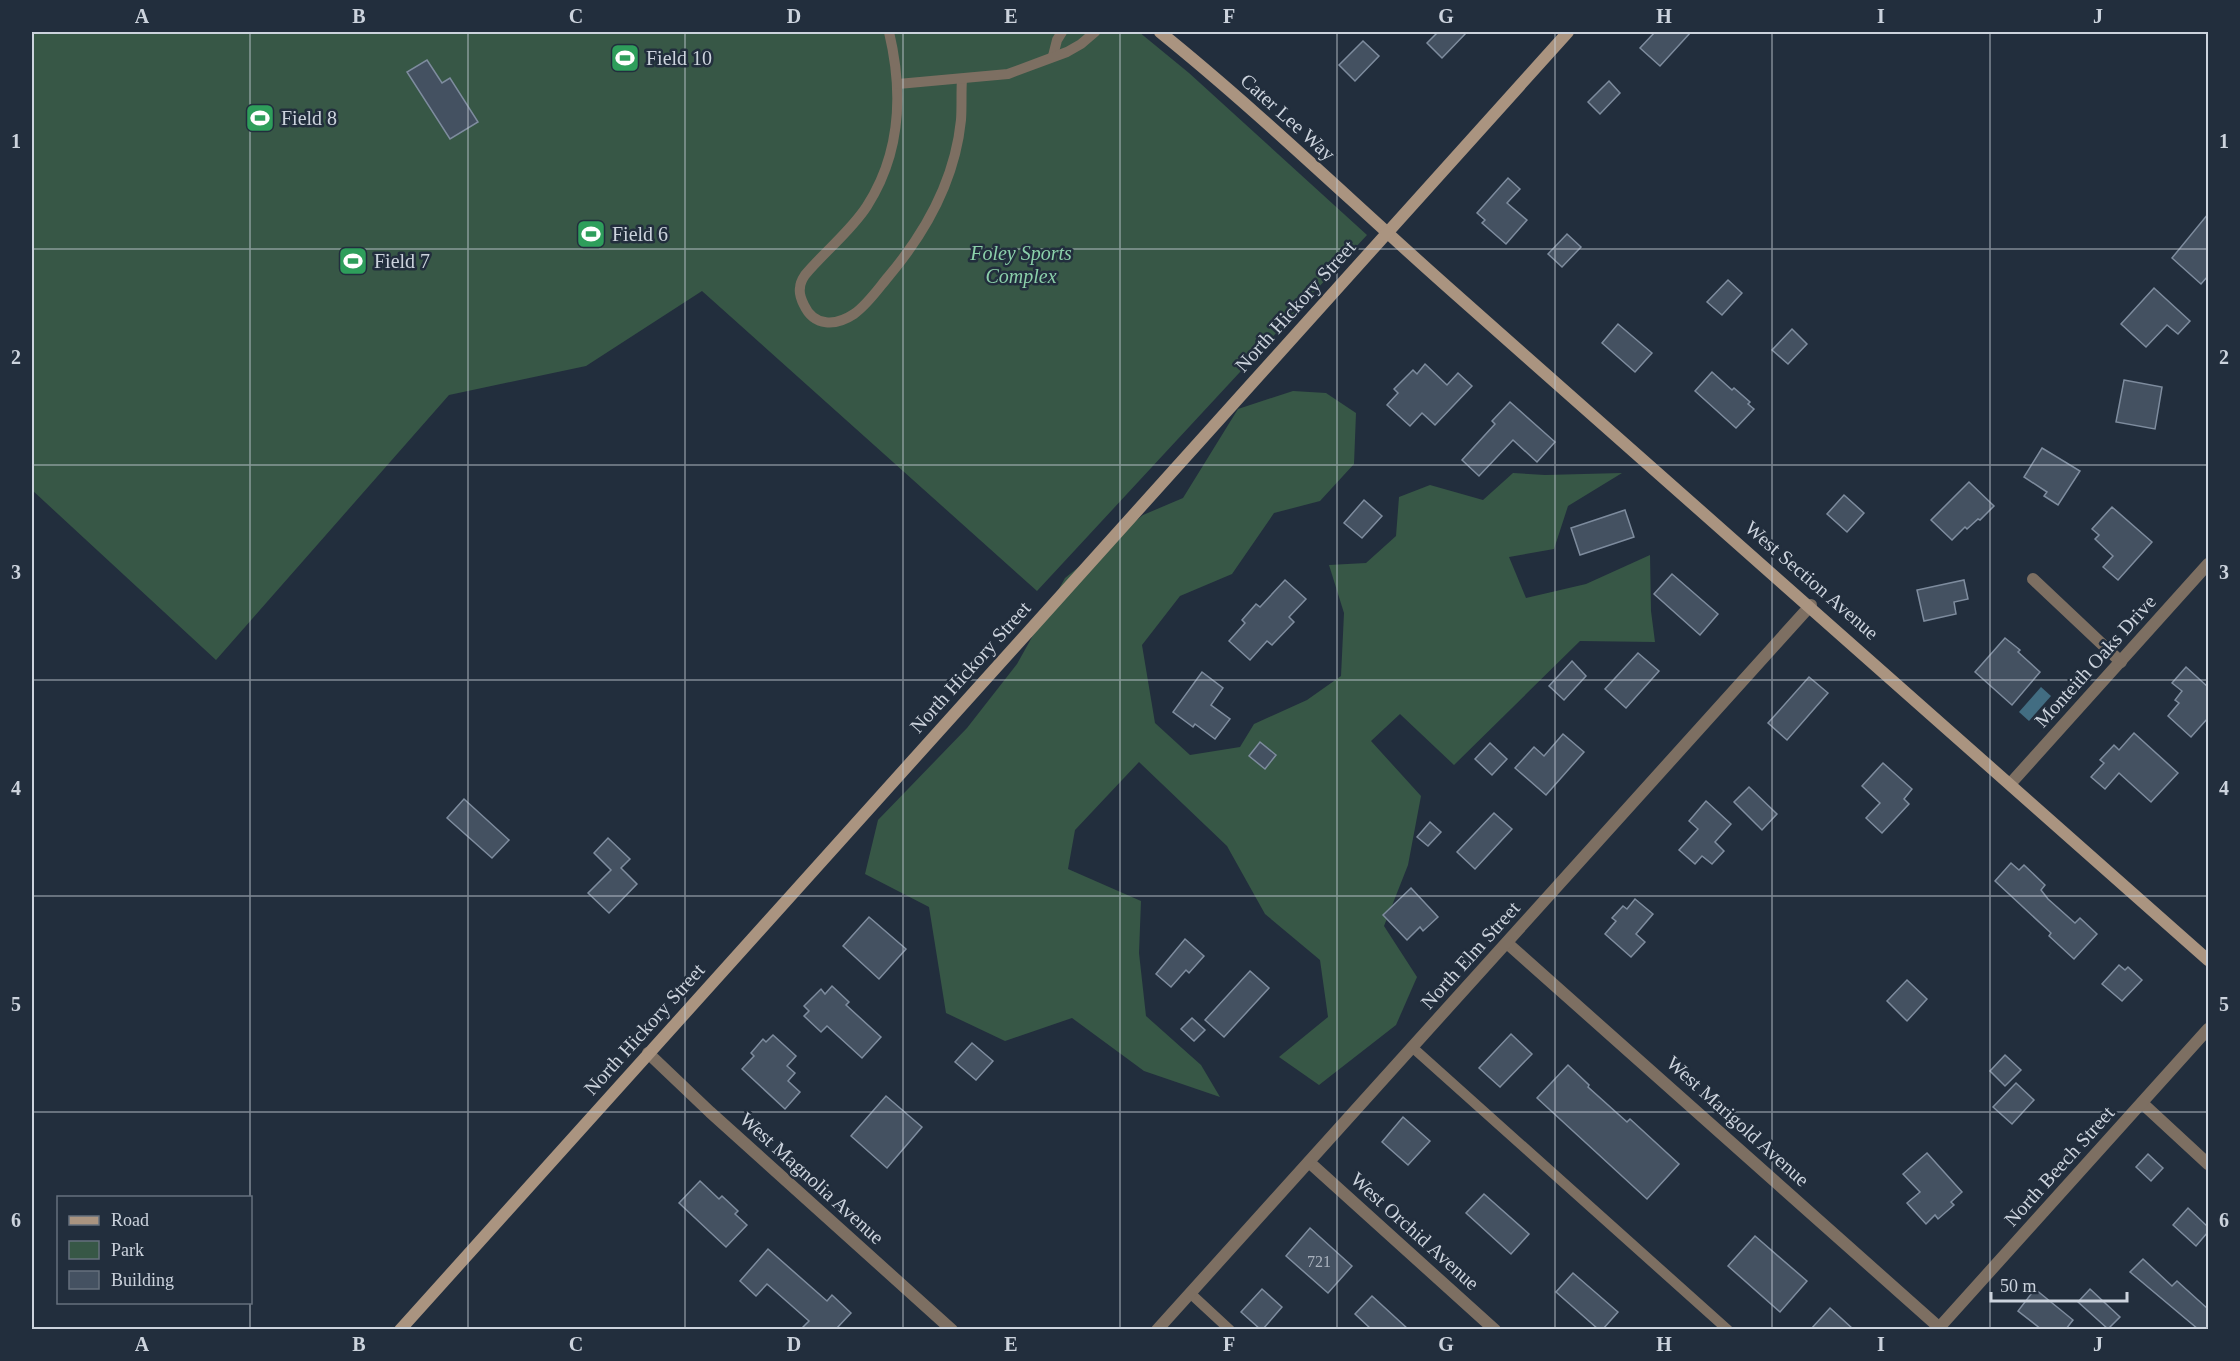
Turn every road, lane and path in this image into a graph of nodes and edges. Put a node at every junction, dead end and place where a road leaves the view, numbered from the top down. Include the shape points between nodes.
1 (889, 32) edge
2 (1062, 32) edge
3 (1095, 32) edge
4 (1160, 32) edge
5 (1568, 32) edge
6 (1053, 56) junction
7 (962, 79) junction
8 (898, 84) junction
9 (1387, 233) junction
10 (2208, 564) edge
11 (2033, 579) dead end
12 (1811, 605) junction
13 (2121, 662) junction
14 (2011, 783) junction
15 (1507, 943) junction
16 (2208, 960) edge
17 (2208, 1029) edge
18 (1412, 1047) junction
19 (648, 1053) junction
20 (2142, 1102) junction
21 (1309, 1161) junction
22 (2208, 1164) edge
23 (1190, 1293) junction
24 (400, 1329) edge
25 (952, 1329) edge
26 (1157, 1329) edge
27 (1230, 1329) edge
28 (1496, 1329) edge
29 (1728, 1329) edge
30 (1939, 1329) edge

1 - 8 lane
2 - 6 lane
3 - 6 lane via 1081,44
4 - 9 street, Cater Lee Way via 1202,65
5 - 9 street, North Hickory Street
6 - 7 lane via 1008,74
7 - 8 lane
7 - 8 lane via 955,153 921,235 856,312 839,322 822,322 808,315 800,288 805,275 866,207 878,186 894,132
9 - 12 street, West Section Avenue
9 - 19 street, North Hickory Street
10 - 13 street, Monteith Oaks Drive
11 - 13 street
12 - 14 street, West Section Avenue
12 - 15 street, North Elm Street
13 - 14 street, Monteith Oaks Drive
14 - 16 street, West Section Avenue
15 - 18 street, North Elm Street
15 - 30 street, West Marigold Avenue
17 - 20 street, North Beech Street
18 - 21 street, North Elm Street
18 - 29 lane
19 - 24 street, North Hickory Street
19 - 25 street, West Magnolia Avenue
20 - 22 street
20 - 30 street, North Beech Street
21 - 23 street, North Elm Street
21 - 28 street, West Orchid Avenue
23 - 26 street, North Elm Street
23 - 27 lane

